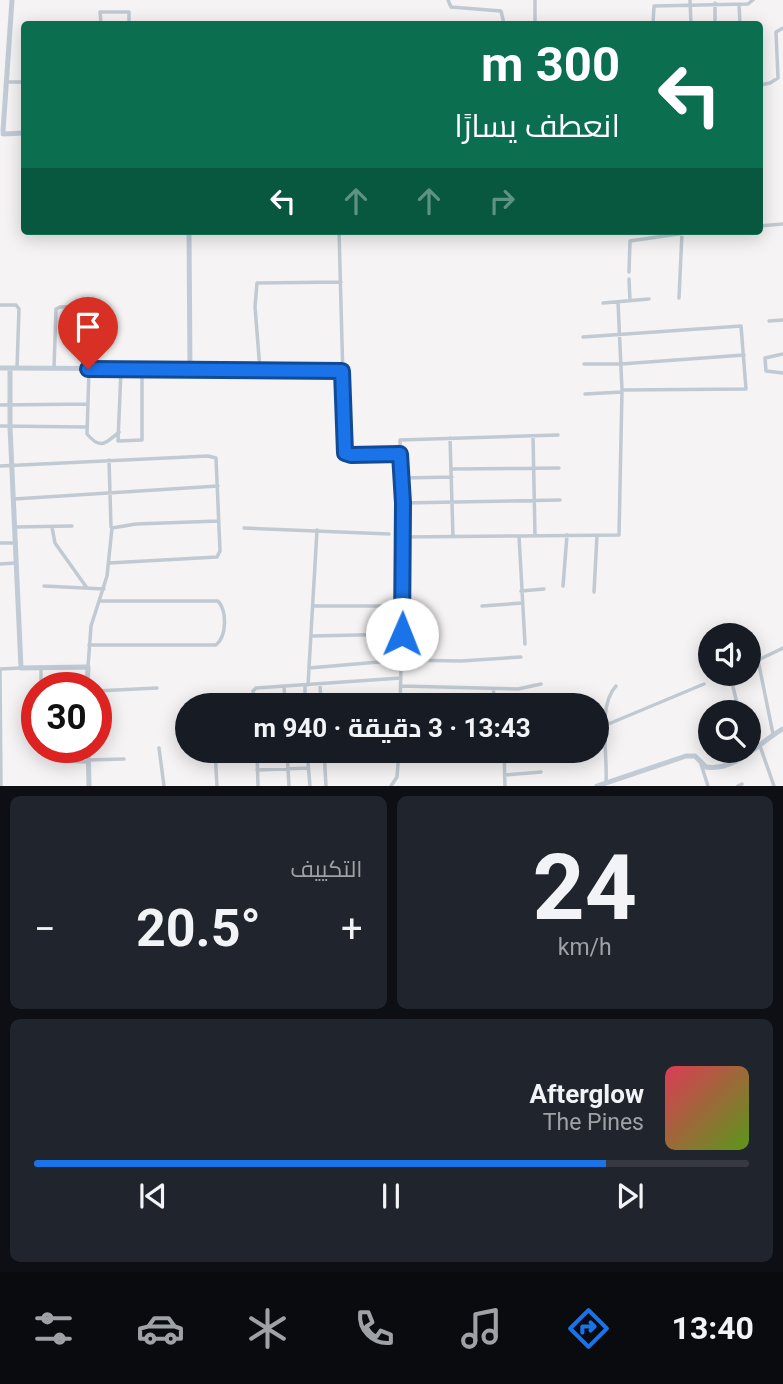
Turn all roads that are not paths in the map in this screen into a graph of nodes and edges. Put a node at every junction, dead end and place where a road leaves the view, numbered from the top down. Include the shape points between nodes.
1 (12, 0) edge
2 (448, 0) edge
3 (535, 0) edge
4 (753, 0) edge
5 (690, 2) edge
6 (717, 3) edge
7 (739, 4) junction
8 (101, 21) edge
9 (129, 21) edge
10 (504, 21) edge
11 (535, 21) edge
12 (653, 21) edge
13 (691, 21) edge
14 (715, 21) edge
15 (740, 21) edge
16 (783, 28) edge
17 (780, 60) edge
18 (5, 82) junction
19 (21, 82) edge
20 (763, 84) edge
21 (21, 133) edge
22 (2, 135) edge
23 (783, 224) edge
24 (763, 226) edge
25 (189, 235) edge
26 (339, 235) edge
27 (669, 235) edge
28 (682, 235) edge
29 (628, 272) dead end
30 (629, 279) dead end
31 (341, 282) junction
32 (679, 298) dead end
33 (649, 299) dead end
34 (630, 301) junction
35 (618, 302) junction
36 (603, 303) dead end
37 (0, 305) edge
38 (783, 320) edge
39 (769, 321) dead end
40 (621, 334) junction
41 (583, 337) dead end
42 (783, 354) edge
43 (744, 355) junction
44 (583, 364) dead end
45 (621, 364) junction
46 (0, 368) edge
47 (14, 368) junction
48 (54, 368) junction
49 (88, 369) junction
50 (142, 369) junction
51 (194, 369) junction
52 (121, 370) junction
53 (260, 370) junction
54 (342, 371) junction
55 (783, 373) edge
56 (622, 391) junction
57 (584, 394) dead end
58 (88, 404) junction
59 (0, 405) edge
60 (10, 406) junction
61 (0, 426) edge
62 (9, 427) junction
63 (87, 427) junction
64 (119, 432) junction
65 (558, 435) dead end
66 (533, 436) junction
67 (450, 437) junction
68 (400, 454) junction
69 (108, 460) junction
70 (0, 466) edge
71 (11, 468) junction
72 (535, 468) junction
73 (559, 468) dead end
74 (452, 469) junction
75 (452, 477) junction
76 (402, 478) junction
77 (218, 485) junction
78 (111, 491) junction
79 (13, 499) junction
80 (560, 500) dead end
81 (452, 501) junction
82 (535, 501) junction
83 (403, 503) junction
84 (218, 521) junction
85 (72, 526) dead end
86 (15, 527) junction
87 (52, 527) junction
88 (244, 528) dead end
89 (111, 529) junction
90 (317, 530) junction
91 (389, 534) dead end
92 (597, 535) junction
93 (519, 536) junction
94 (535, 536) junction
95 (567, 536) junction
96 (404, 537) junction
97 (453, 537) junction
98 (0, 543) edge
99 (16, 543) junction
100 (18, 563) junction
101 (109, 563) junction
102 (0, 564) edge
103 (44, 586) dead end
104 (563, 586) dead end
105 (87, 588) junction
106 (104, 589) junction
107 (544, 589) dead end
108 (521, 591) junction
109 (594, 592) dead end
110 (101, 601) junction
111 (522, 603) junction
112 (313, 606) junction
113 (403, 606) junction
114 (482, 606) dead end
115 (402, 634) junction
116 (311, 636) junction
117 (525, 644) dead end
118 (89, 645) junction
119 (783, 648) edge
120 (521, 657) dead end
121 (402, 660) junction
122 (88, 667) junction
123 (21, 668) junction
124 (41, 668) junction
125 (309, 668) junction
126 (0, 669) edge
127 (41, 672) edge
128 (88, 672) edge
129 (401, 678) junction
130 (320, 684) junction
131 (541, 684) dead end
132 (307, 685) junction
133 (284, 686) junction
134 (615, 686) dead end
135 (699, 686) edge
136 (401, 687) junction
137 (157, 688) dead end
138 (494, 689) junction
139 (112, 690) edge
140 (254, 693) edge
141 (284, 693) edge
142 (306, 693) edge
143 (320, 693) edge
144 (401, 693) edge
145 (494, 693) edge
146 (609, 697) edge
147 (609, 724) edge
148 (783, 729) edge
149 (773, 734) junction
150 (761, 745) edge
151 (159, 748) dead end
152 (761, 749) edge
153 (124, 758) dead end
154 (112, 759) edge
155 (698, 760) edge
156 (88, 763) edge
157 (216, 763) edge
158 (257, 763) edge
159 (288, 763) edge
160 (308, 763) edge
161 (325, 763) edge
162 (398, 763) edge
163 (504, 763) edge
164 (606, 763) edge
165 (701, 763) edge
166 (703, 763) edge
167 (723, 763) edge
168 (308, 768) junction
169 (288, 769) junction
170 (257, 770) junction
171 (541, 772) dead end
172 (505, 775) junction
173 (606, 782) junction
174 (505, 785) edge
175 (1, 786) edge
176 (89, 786) edge
177 (164, 786) edge
178 (217, 786) edge
179 (258, 786) edge
180 (289, 786) edge
181 (310, 786) edge
182 (326, 786) edge
183 (391, 786) edge
184 (511, 786) edge
185 (597, 786) edge
186 (708, 786) edge
187 (774, 786) edge

1 - 18 street
2 - 10 street via 451,6 503,12
3 - 11 street
4 - 7 street
5 - 6 street
5 - 12 street via 654,6
5 - 13 street
6 - 7 street
6 - 14 street
7 - 15 street
8 - 9 street via 100,12 129,12
16 - 17 street via 776,32
17 - 20 street via 778,78
18 - 19 street
18 - 22 street
21 - 22 street
23 - 24 street
25 - 51 street
26 - 31 street
27 - 29 street via 630,241
28 - 32 street
30 - 34 street
31 - 53 street via 256,284
31 - 54 street
33 - 34 street
34 - 35 street
35 - 36 street
35 - 40 street
37 - 47 street via 19,309
38 - 39 street
40 - 41 street
40 - 43 street via 739,326
40 - 45 street
42 - 55 street via 765,358 766,371
43 - 45 street
43 - 56 street via 747,389
44 - 45 street
45 - 56 street
46 - 47 street
47 - 48 street
47 - 60 street
48 - 49 street
48 - 49 street via 56,310 91,306
49 - 52 street
49 - 58 street
50 - 51 street
50 - 52 street
50 - 64 street via 142,440 118,441
51 - 53 street
52 - 64 street
53 - 54 street
54 - 68 street via 345,453
56 - 57 street
56 - 92 street via 619,535
58 - 60 street
58 - 63 street
59 - 60 street
60 - 62 street
61 - 62 street
62 - 63 street
62 - 71 street
63 - 64 street via 90,438 102,444
65 - 66 street
66 - 67 street
66 - 72 street
67 - 68 street via 402,439
67 - 74 street
68 - 76 street
69 - 71 street
69 - 77 street via 215,457
69 - 78 street
70 - 71 street
71 - 79 street
72 - 73 street
72 - 74 street
72 - 82 street
74 - 75 street
75 - 76 street
75 - 81 street
76 - 83 street
77 - 78 street
77 - 84 street
78 - 79 street
78 - 89 street
79 - 86 street
80 - 82 street
81 - 82 street
81 - 83 street
81 - 97 street
82 - 94 street
83 - 96 street
84 - 89 street via 128,524
84 - 101 street via 220,551 215,559
85 - 87 street
86 - 87 street
86 - 99 street
87 - 105 street via 55,543
88 - 90 street
89 - 101 street
90 - 91 street
90 - 112 street
92 - 95 street
92 - 109 street
93 - 94 street
93 - 97 street
93 - 108 street
94 - 95 street
95 - 104 street
96 - 97 street
96 - 113 street
98 - 99 street
99 - 100 street
100 - 102 street
100 - 123 street
101 - 106 street
103 - 105 street
105 - 106 street
106 - 110 street
107 - 108 street
108 - 111 street
110 - 118 street
110 - 118 street via 218,601 224,609 223,637 216,645
111 - 114 street
111 - 117 street
112 - 113 street
112 - 116 street
113 - 115 street
115 - 116 street
115 - 121 street
116 - 125 street
118 - 122 street
119 - 149 street via 758,660
120 - 121 street
121 - 125 street
121 - 129 street
122 - 124 street
122 - 128 street
123 - 124 street
123 - 126 street
124 - 127 street
125 - 132 street
126 - 175 street
129 - 130 street
129 - 136 street
130 - 132 street
130 - 143 street
131 - 138 street
132 - 133 street
132 - 142 street
133 - 140 street via 254,689
133 - 141 street
134 - 146 street
135 - 147 street
136 - 138 street
136 - 144 street
137 - 139 street
138 - 145 street
148 - 149 street
149 - 150 street
151 - 177 street
152 - 187 street
153 - 154 street
155 - 173 street via 682,756
156 - 176 street
157 - 178 street
158 - 170 street
159 - 169 street
160 - 168 street
161 - 182 street
162 - 183 street
163 - 172 street
164 - 173 street
165 - 186 street
166 - 167 street via 712,768
168 - 169 street
168 - 181 street
169 - 170 street
169 - 180 street
170 - 179 street
171 - 172 street
172 - 174 street
173 - 185 street
174 - 184 street

